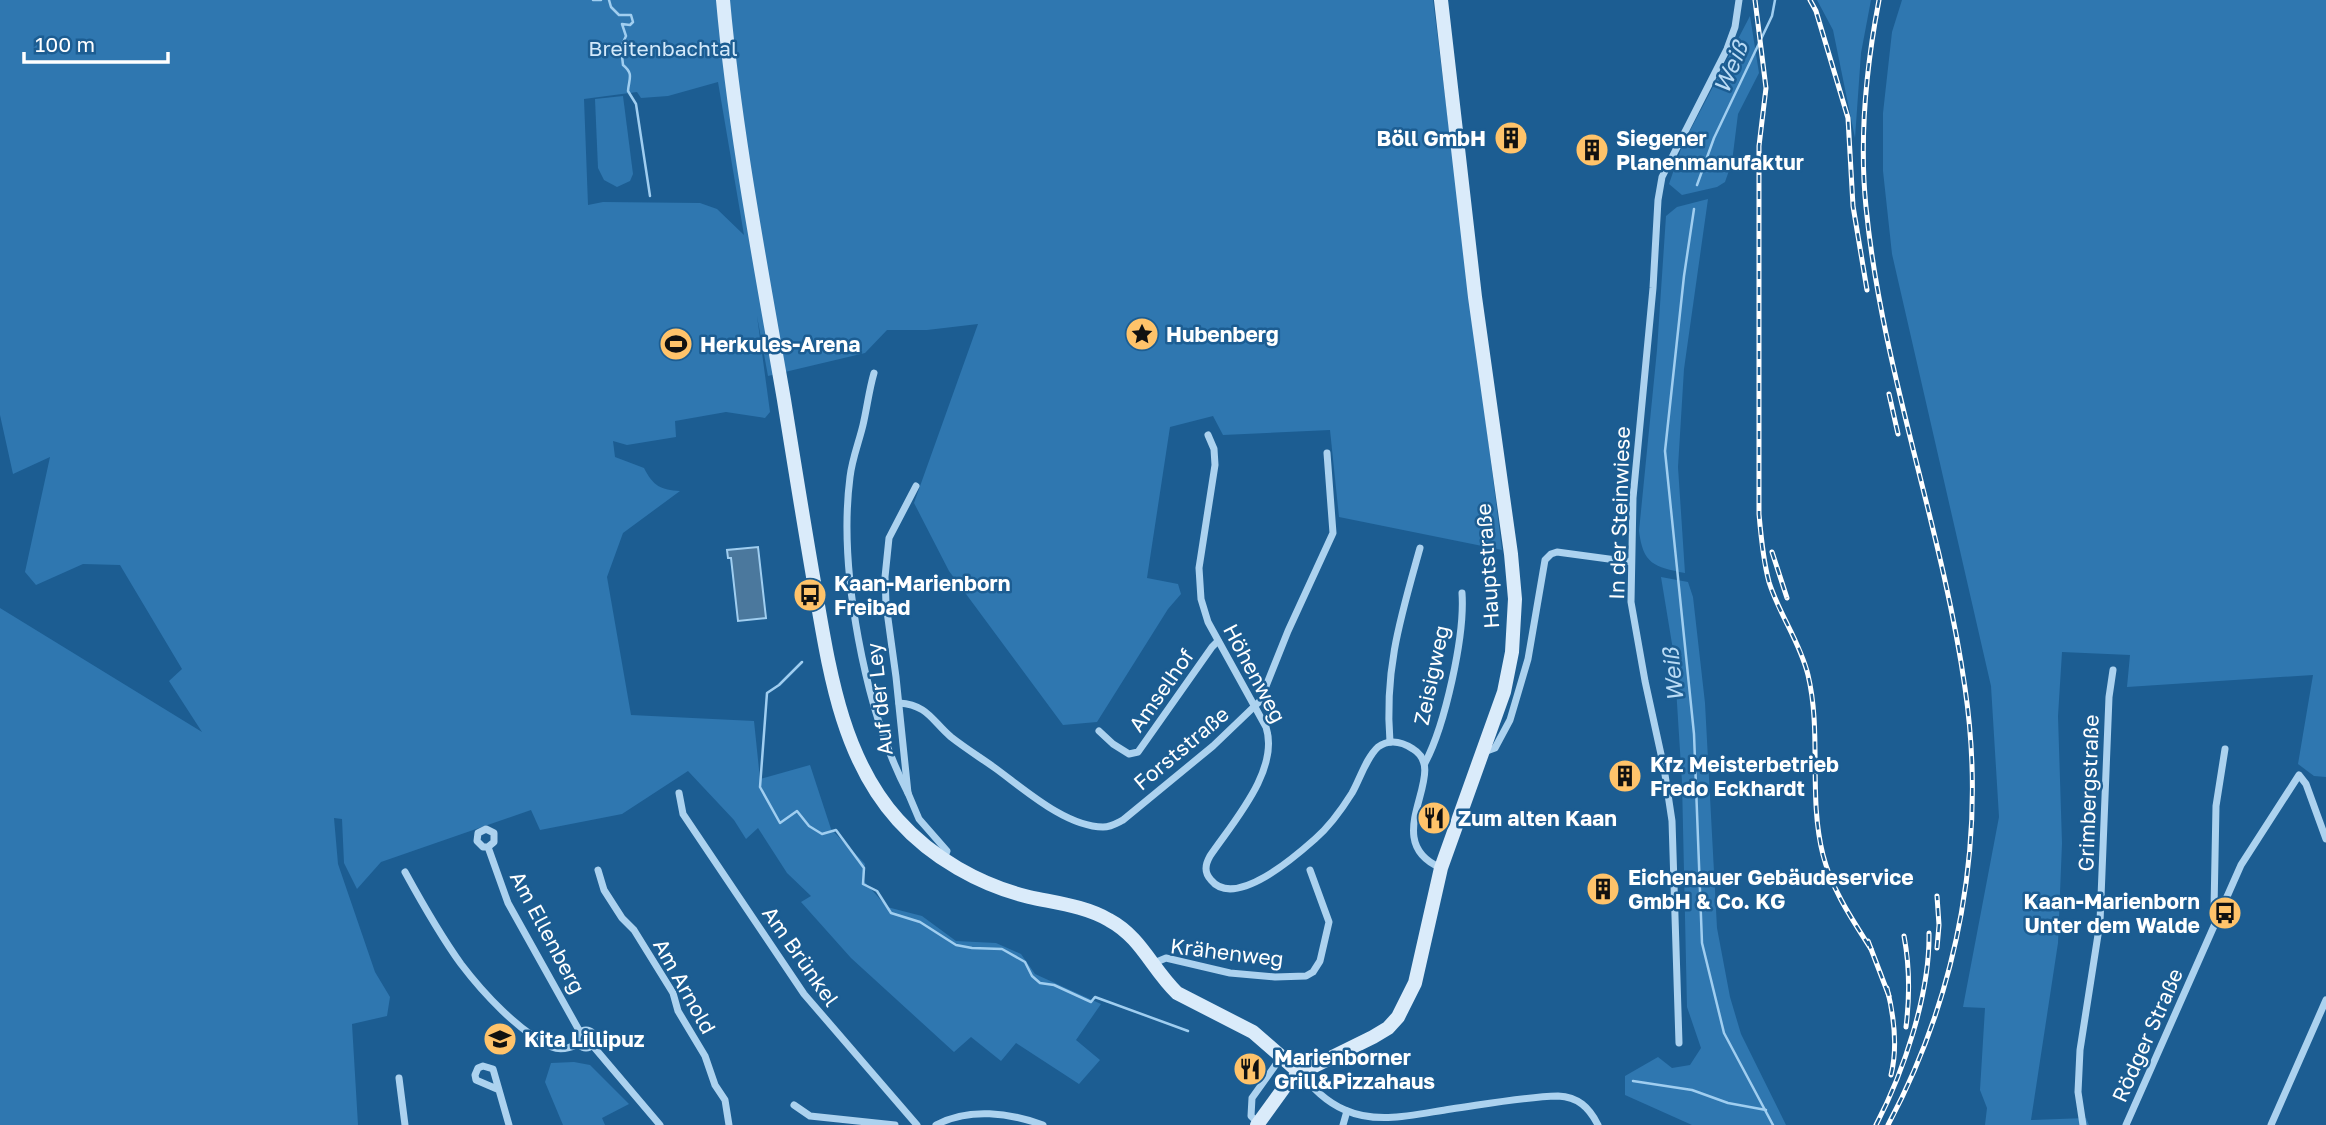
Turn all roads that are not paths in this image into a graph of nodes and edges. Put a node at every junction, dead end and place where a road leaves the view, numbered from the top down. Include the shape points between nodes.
1 (723, 0) edge
2 (1441, 0) edge
3 (1739, 0) edge
4 (874, 373) dead end
5 (1208, 435) dead end
6 (1327, 453) dead end
7 (916, 486) dead end
8 (1420, 548) dead end
9 (1631, 562) junction
10 (1462, 593) dead end
11 (1219, 641) junction
12 (2113, 670) dead end
13 (899, 703) junction
14 (1254, 708) junction
15 (1099, 731) dead end
16 (1390, 741) junction
17 (2225, 749) dead end
18 (1483, 753) junction
19 (1425, 763) junction
20 (679, 793) dead end
21 (908, 793) junction
22 (2326, 839) edge
23 (488, 847) dead end
24 (944, 860) junction
25 (1441, 868) junction
26 (598, 870) dead end
27 (1310, 870) dead end
28 (405, 872) dead end
29 (2218, 915) junction
30 (1154, 963) junction
31 (2326, 1000) edge
32 (580, 1032) junction
33 (1679, 1043) dead end
34 (578, 1044) junction
35 (593, 1046) junction
36 (1282, 1056) junction
37 (1300, 1073) junction
38 (399, 1078) dead end
39 (497, 1089) dead end
40 (794, 1105) dead end
41 (1347, 1111) junction
42 (1258, 1124) edge
43 (405, 1125) edge
44 (509, 1125) edge
45 (660, 1125) edge
46 (729, 1125) edge
47 (895, 1125) edge
48 (917, 1125) edge
49 (936, 1125) edge
50 (1043, 1125) edge
51 (1343, 1125) edge
52 (1598, 1125) edge
53 (2082, 1125) edge
54 (2126, 1125) edge
55 (2271, 1125) edge

1 - 24 street via 756,239 821,624 842,715 877,792 898,820
2 - 18 street, Hauptstraße via 1514,599 1512,652 1504,692
3 - 9 street, In der Steinwiese via 1727,49 1662,177
4 - 21 street via 850,476 851,587 877,712
5 - 11 street, Höhenweg via 1215,465 1198,580 1205,614
6 - 14 street, Forststraße via 1333,533
7 - 13 street, Auf der Ley via 886,552 886,604
8 - 16 street via 1393,648
9 - 18 street via 1557,552 1545,560 1528,659 1510,720 1495,748
9 - 33 street, In der Steinwiese via 1631,602 1672,821
10 - 19 street, Zeisigweg via 1453,675
11 - 14 street, Höhenweg
11 - 15 street, Amselhof via 1138,752 1129,754
12 - 53 street, Grimbergstraße via 2100,922 2080,1050
13 - 14 street, Forststraße via 926,710 951,736 1053,809 1102,827 1123,820
13 - 21 street, Auf der Ley
14 - 16 street, Höhenweg via 1266,727 1269,752 1251,796 1206,864 1211,881 1223,888 1252,884 1293,859 1340,811 1372,754
16 - 19 street via 1420,753
17 - 29 street via 2216,806 2214,909
18 - 25 street, Hauptstraße
19 - 25 street via 1414,820 1416,848
20 - 48 street, Am Brünkel via 683,814 804,994
21 - 24 street, Auf der Ley via 919,818 947,851
22 - 29 street, Rödger Straße via 2299,775 2241,865
23 - 32 street, Am Ellenberg via 508,903
24 - 30 street via 1002,889 1110,920 1135,938
25 - 37 street, Hauptstraße via 1415,983 1398,1017 1373,1037
26 - 46 street, Am Arnold via 604,890 673,993 725,1100
27 - 30 street, Krähenweg via 1329,922 1313,972 1275,977 1230,973 1166,958
28 - 34 street via 456,956 496,1004 554,1048
29 - 54 street, Rödger Straße
30 - 36 street via 1177,993 1253,1032
31 - 55 street
32 - 34 street
32 - 35 street, Am Ellenberg via 594,1033
34 - 35 street via 586,1049
35 - 45 street, Am Ellenberg
36 - 37 street
36 - 42 street via 1252,1098 1251,1116
37 - 41 street via 1325,1099
37 - 42 street, Hauptstraße via 1286,1084
38 - 43 street
39 - 44 street
40 - 47 street via 810,1115
41 - 51 street
41 - 52 street via 1390,1118 1569,1097 1586,1106
49 - 50 street via 989,1113

